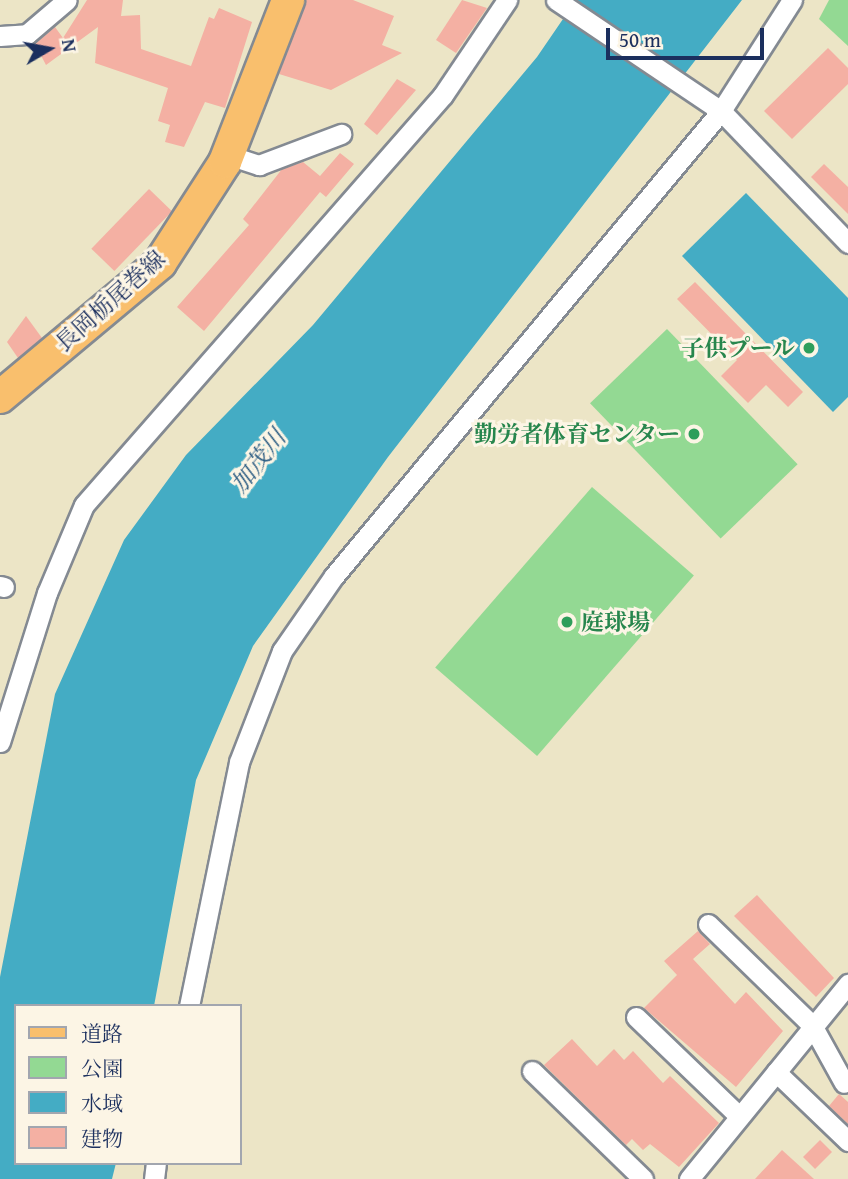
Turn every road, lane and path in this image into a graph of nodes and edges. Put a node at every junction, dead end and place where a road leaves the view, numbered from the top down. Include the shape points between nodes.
1 (67, 0) edge
2 (288, 0) edge
3 (507, 0) edge
4 (556, 0) edge
5 (792, 0) edge
6 (0, 36) edge
7 (720, 111) junction
8 (341, 134) dead end
9 (228, 155) junction
10 (848, 243) edge
11 (0, 397) edge
12 (0, 743) edge
13 (708, 924) dead end
14 (848, 984) edge
15 (189, 1004) edge
16 (636, 1017) dead end
17 (812, 1025) junction
18 (532, 1070) dead end
19 (776, 1072) junction
20 (844, 1083) dead end
21 (739, 1116) junction
22 (848, 1141) edge
23 (643, 1179) edge
24 (689, 1179) edge

1 - 6 street via 27,34
2 - 9 main road, 長岡栃尾巻線
3 - 12 street via 443,95 84,505 47,593
4 - 7 street
5 - 7 street
7 - 10 street
7 - 15 street via 334,576 282,651 239,762
8 - 9 street via 259,165
9 - 11 main road, 長岡栃尾巻線 via 160,263
13 - 17 street
14 - 17 street
16 - 21 street
17 - 19 street
17 - 20 street
18 - 23 street
19 - 21 street
19 - 22 street
21 - 24 street

